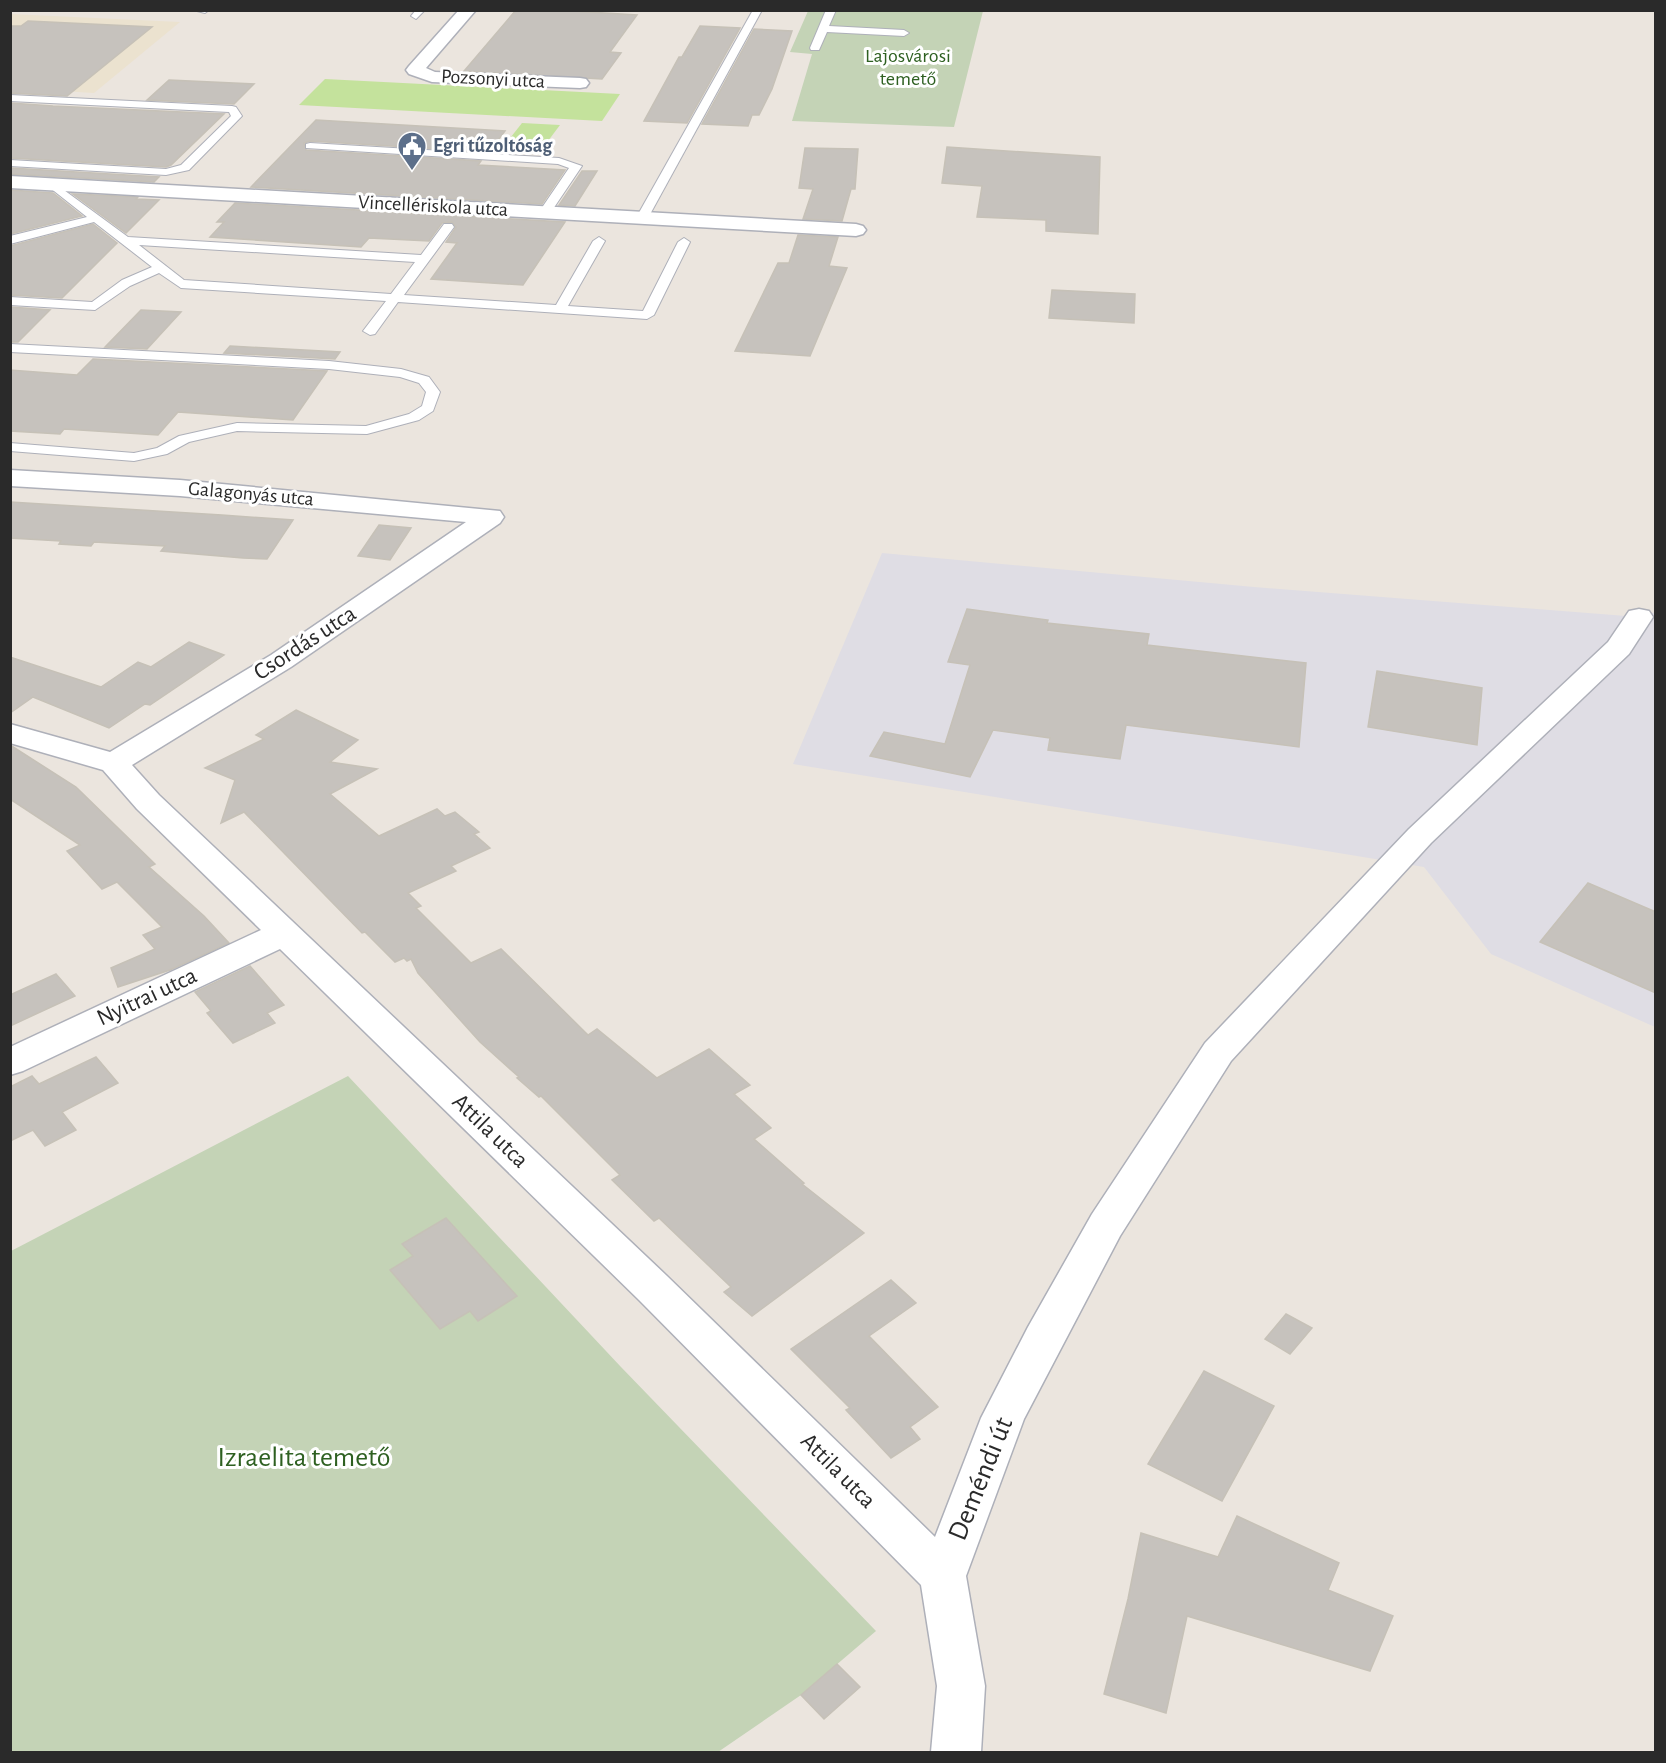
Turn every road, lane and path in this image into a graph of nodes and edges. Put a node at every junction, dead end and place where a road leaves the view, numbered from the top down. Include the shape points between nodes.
1 (197, 10) edge
2 (205, 10) edge
3 (468, 10) edge
4 (758, 10) edge
5 (831, 10) edge
6 (824, 29) junction
7 (904, 33) dead end
8 (815, 48) dead end
9 (580, 83) dead end
10 (10, 98) edge
11 (310, 146) dead end
12 (10, 164) edge
13 (10, 182) edge
14 (53, 185) junction
15 (544, 212) junction
16 (96, 218) junction
17 (642, 219) junction
18 (448, 227) dead end
19 (856, 230) dead end
20 (10, 240) edge
21 (128, 241) junction
22 (599, 241) dead end
23 (684, 242) dead end
24 (424, 259) junction
25 (161, 268) junction
26 (393, 299) junction
27 (10, 301) edge
28 (560, 309) junction
29 (370, 332) dead end
30 (10, 348) edge
31 (10, 447) edge
32 (10, 478) edge
33 (491, 517) joint
34 (1639, 617) dead end
35 (10, 734) edge
36 (114, 763) junction
37 (284, 933) junction
38 (10, 1062) edge
39 (943, 1576) junction
40 (956, 1752) edge

1 - 2 lane
3 - 9 street, Pozsonyi utca via 415,70 432,77
4 - 17 lane
5 - 6 lane
6 - 7 lane
6 - 8 lane
10 - 12 lane via 232,109 237,116 185,168 166,172
11 - 15 lane via 559,161 576,166
13 - 14 street, Vincellériskola utca
14 - 15 street, Vincellériskola utca
14 - 16 lane
15 - 17 street, Vincellériskola utca
16 - 20 lane
16 - 21 lane
17 - 19 street, Vincellériskola utca
18 - 24 lane
21 - 24 lane
21 - 25 lane
22 - 28 lane
23 - 28 lane via 647,315
24 - 26 lane
25 - 26 lane via 181,284
25 - 27 lane via 126,284 95,306
26 - 28 lane
26 - 29 lane
30 - 31 lane via 329,365 400,373 424,380 433,392 428,408 414,417 367,430 237,427 134,457
32 - 33 street, Galagonyás utca via 180,488
33 - 36 street, Csordás utca via 281,660
34 - 39 street, Deméndi út via 1619,648 1420,836 1218,1052 1106,1225 1043,1339 1004,1418
35 - 36 street
36 - 37 street, Attila utca via 148,802
37 - 38 street, Nyitrai utca
37 - 39 street, Attila utca via 653,1288
39 - 40 street via 962,1686

